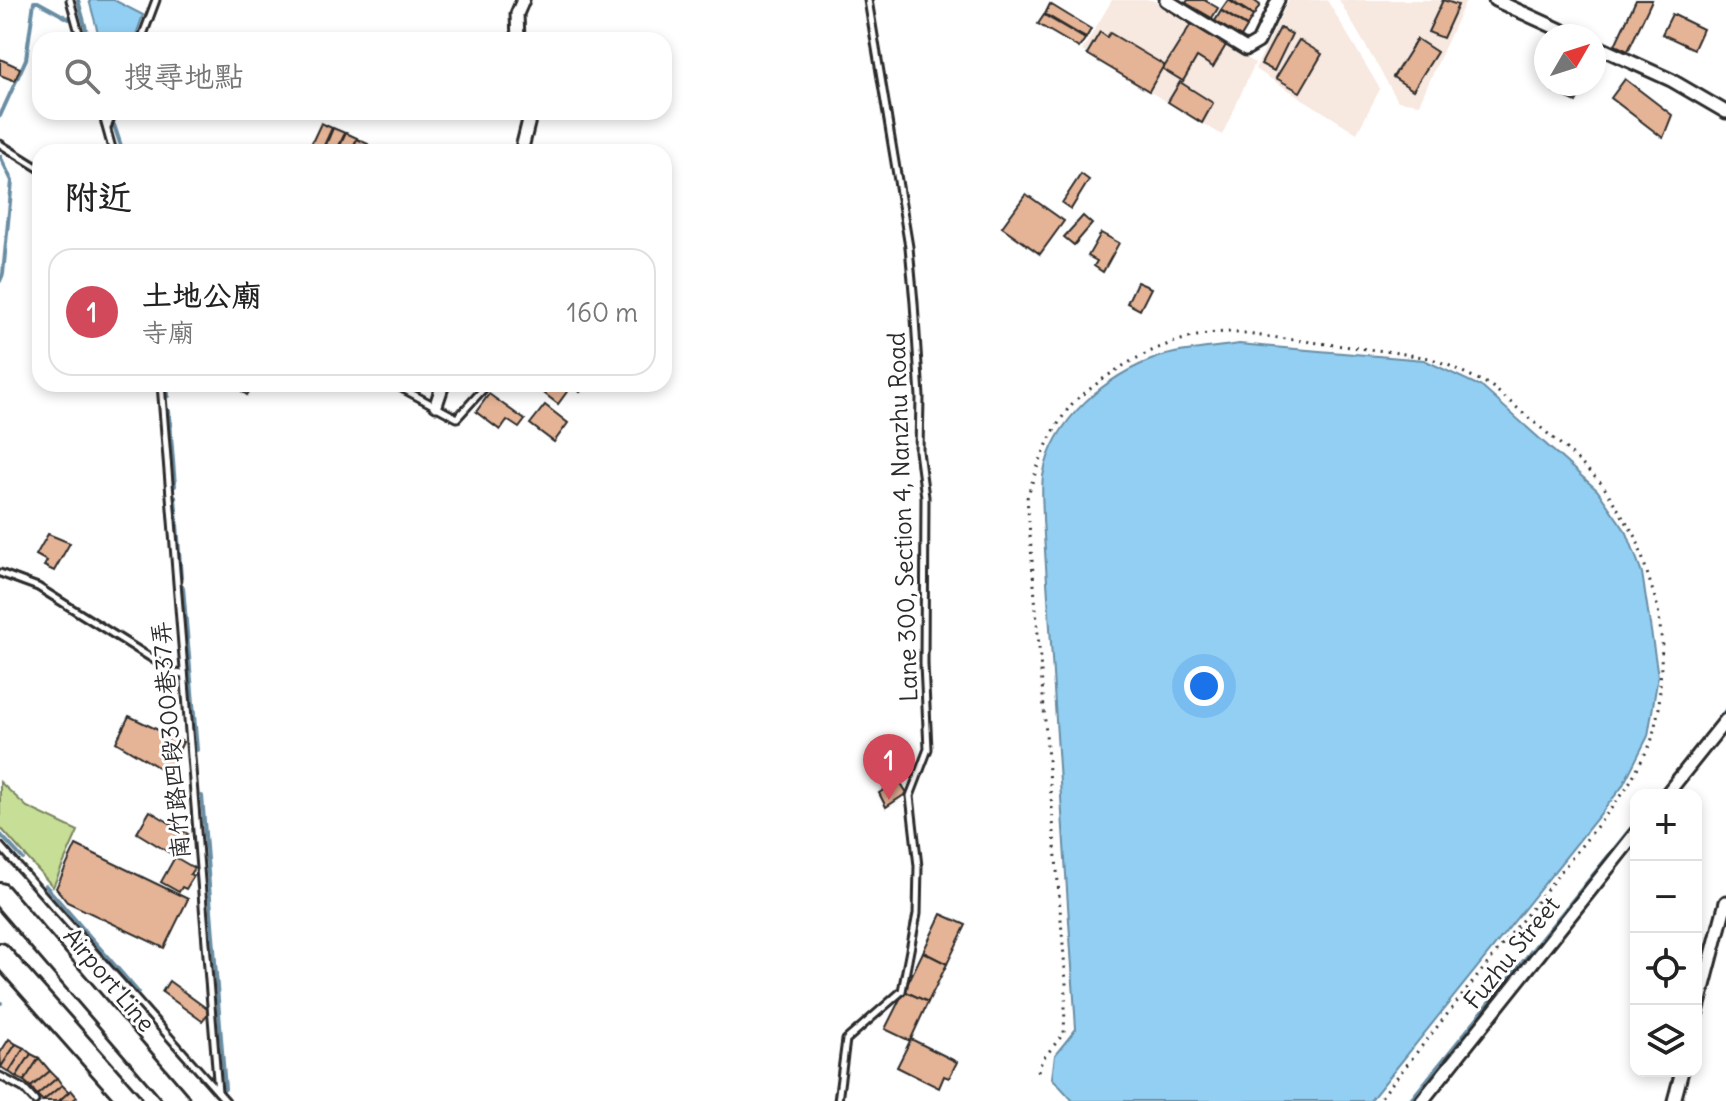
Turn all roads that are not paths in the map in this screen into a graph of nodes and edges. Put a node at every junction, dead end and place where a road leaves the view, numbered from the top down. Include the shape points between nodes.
1 (70, 0) edge
2 (156, 0) edge
3 (523, 0) edge
4 (868, 0) edge
5 (1166, 0) edge
6 (1278, 0) edge
7 (1495, 0) edge
8 (1548, 24) edge
9 (79, 32) edge
10 (144, 32) edge
11 (518, 32) edge
12 (1606, 50) edge
13 (1726, 112) edge
14 (104, 120) edge
15 (110, 120) edge
16 (529, 120) edge
17 (106, 129) junction
18 (0, 144) edge
19 (111, 144) edge
20 (523, 144) edge
21 (32, 164) edge
22 (162, 392) edge
23 (410, 392) edge
24 (440, 392) edge
25 (481, 392) edge
26 (436, 405) junction
27 (0, 573) edge
28 (184, 674) junction
29 (1726, 720) edge
30 (1671, 789) edge
31 (1630, 841) edge
32 (0, 846) edge
33 (0, 894) edge
34 (1726, 902) edge
35 (1723, 920) edge
36 (0, 954) edge
37 (1699, 1005) edge
38 (0, 1076) edge
39 (1680, 1077) edge
40 (218, 1092) junction
41 (35, 1101) edge
42 (130, 1101) edge
43 (178, 1101) edge
44 (226, 1101) edge
45 (838, 1101) edge
46 (1422, 1101) edge
47 (1674, 1101) edge

1 - 9 lane
2 - 10 lane
3 - 11 street
4 - 45 lane, Lane 300, Section 4, Nanzhu Road via 914,303 925,497 928,749 910,796 918,857 917,914 902,991 846,1040
5 - 6 street via 1246,49 1258,42
7 - 8 street
12 - 13 street
14 - 17 lane
15 - 17 lane
16 - 20 street
17 - 19 lane
18 - 21 lane
22 - 28 lane, 南竹路四段300巷37弄
23 - 26 lane
24 - 26 street
25 - 26 lane via 457,418
27 - 28 lane via 38,587
28 - 40 lane, 南竹路四段300巷37弄
29 - 30 street
31 - 46 street, Fuzhu Street
32 - 40 lane
33 - 43 highway, Airport Line
34 - 35 street
35 - 37 street
36 - 42 highway
38 - 41 lane
39 - 47 street
40 - 44 lane

